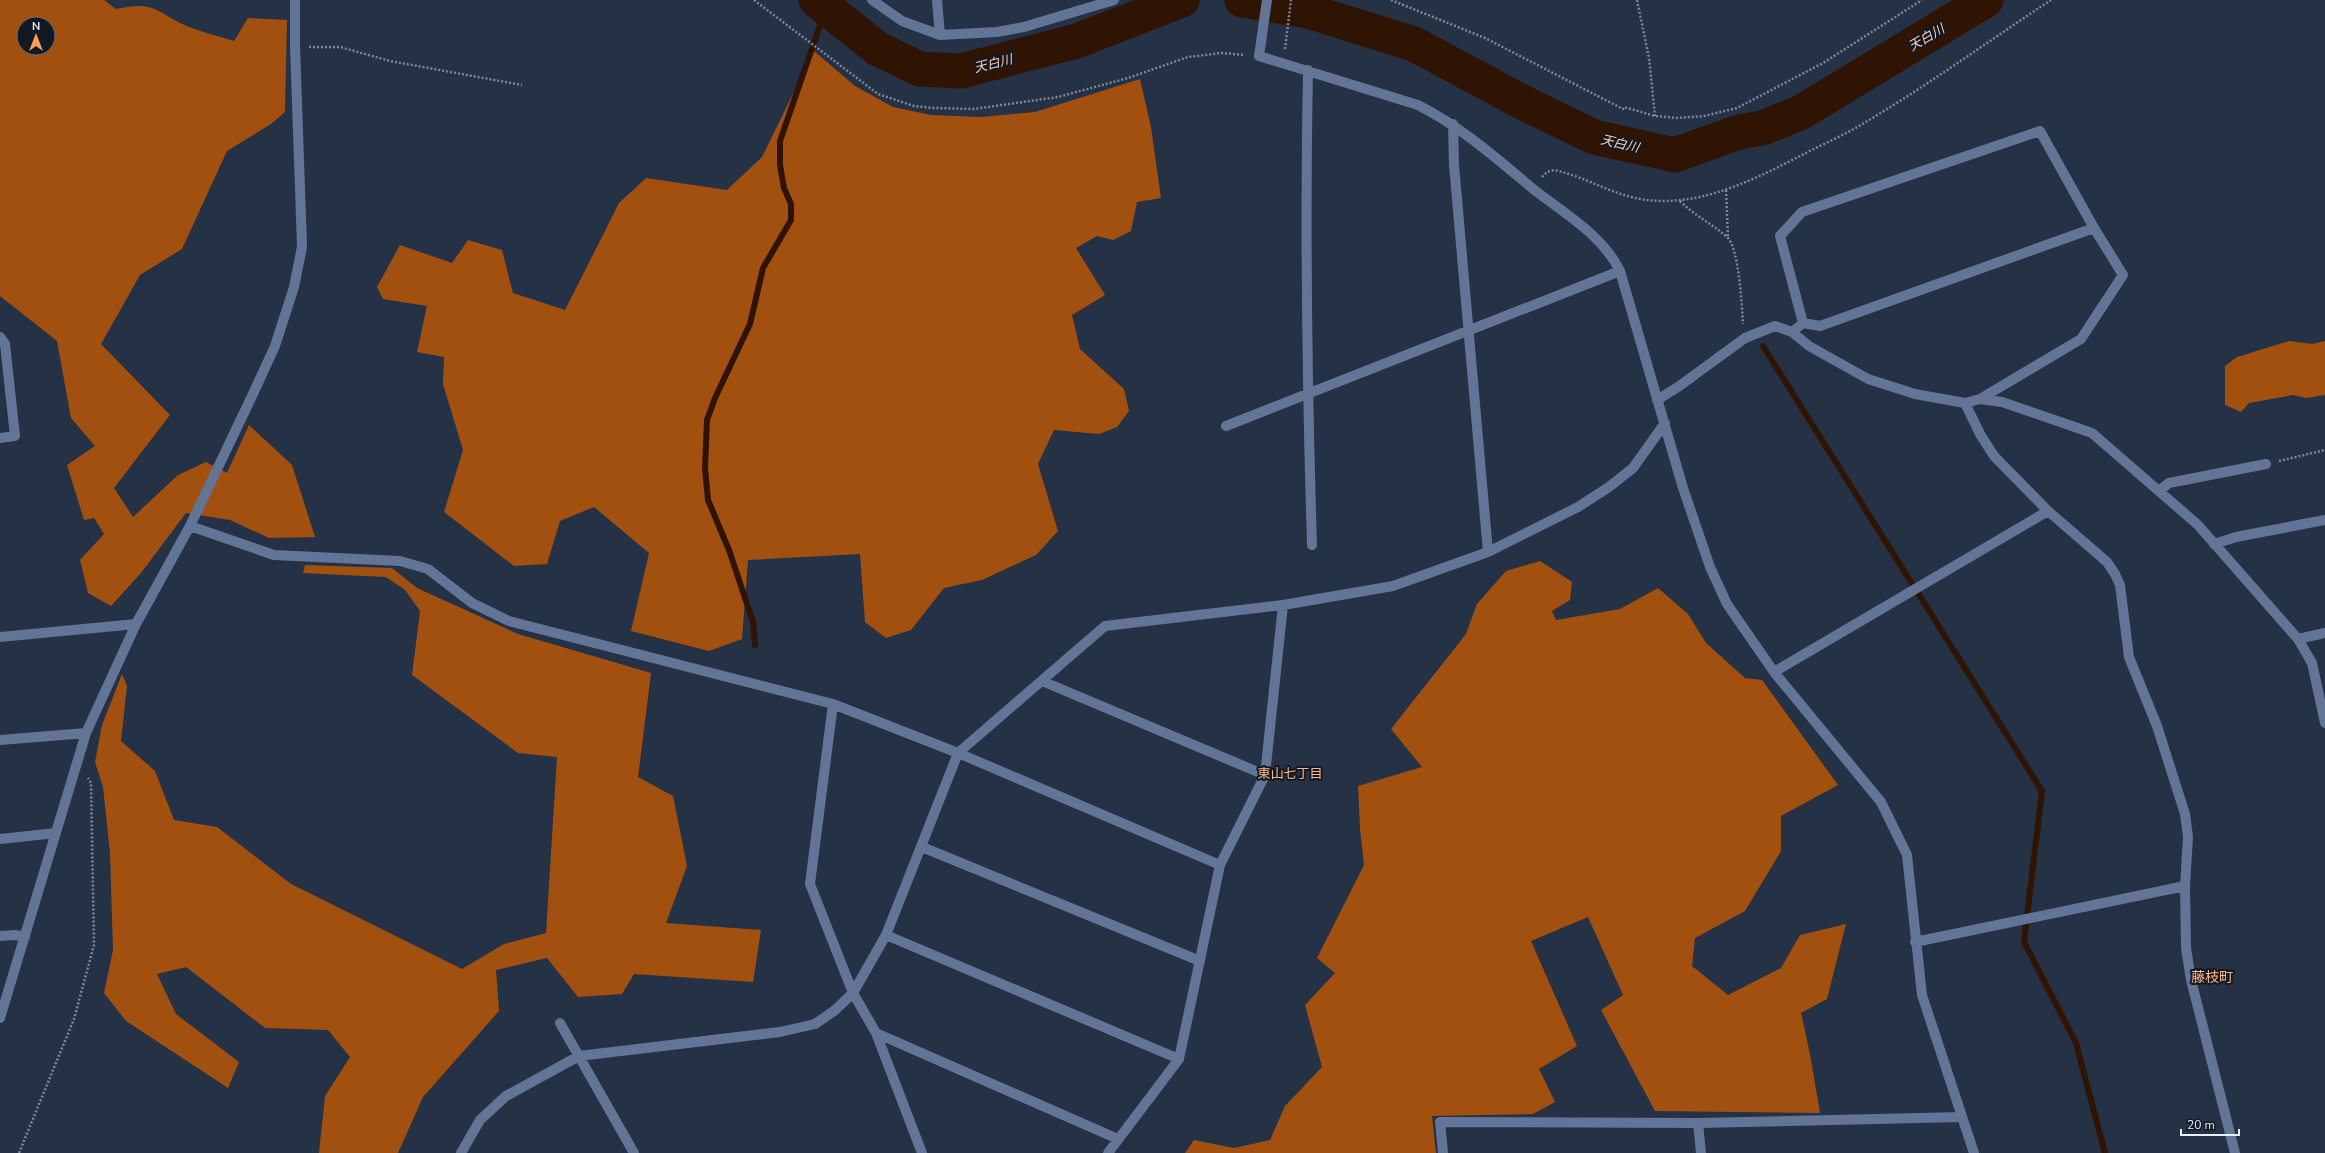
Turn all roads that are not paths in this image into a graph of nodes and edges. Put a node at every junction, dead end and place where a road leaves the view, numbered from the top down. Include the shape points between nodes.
1 (295, 0) edge
2 (872, 0) edge
3 (937, 0) edge
4 (1114, 0) edge
5 (1267, 0) edge
6 (940, 36) junction
7 (1308, 70) junction
8 (1453, 124) junction
9 (2094, 228) junction
10 (1620, 271) junction
11 (1803, 323) junction
12 (1469, 332) junction
13 (1792, 332) junction
14 (0, 337) edge
15 (1308, 395) junction
16 (1980, 399) junction
17 (1657, 400) junction
18 (1965, 403) junction
19 (1665, 423) junction
20 (1226, 426) dead end
21 (0, 438) edge
22 (2266, 464) road end
23 (2160, 491) junction
24 (2048, 511) junction
25 (2325, 520) edge
26 (190, 526) junction
27 (2214, 544) junction
28 (1312, 545) dead end
29 (1488, 552) junction
30 (1283, 605) junction
31 (136, 624) junction
32 (2325, 633) edge
33 (0, 637) edge
34 (2298, 639) junction
35 (1774, 672) junction
36 (1042, 681) junction
37 (833, 704) junction
38 (2325, 723) edge
39 (86, 733) junction
40 (0, 740) edge
41 (958, 753) junction
42 (1265, 775) junction
43 (56, 833) junction
44 (0, 838) edge
45 (922, 847) junction
46 (1220, 865) junction
47 (2185, 886) junction
48 (886, 935) junction
49 (0, 936) edge
50 (25, 937) junction
51 (1915, 942) junction
52 (1200, 961) junction
53 (853, 993) junction
54 (0, 1018) edge
55 (560, 1023) dead end
56 (876, 1033) junction
57 (579, 1056) junction
58 (1179, 1059) junction
59 (1962, 1117) junction
60 (1698, 1123) junction
61 (1118, 1138) junction
62 (461, 1153) edge
63 (634, 1153) edge
64 (922, 1153) edge
65 (1108, 1153) edge
66 (1443, 1153) edge
67 (1701, 1153) edge
68 (1974, 1153) edge
69 (2235, 1153) edge

1 - 26 street via 302,247 294,287 275,346
2 - 6 street via 902,21
3 - 6 street
4 - 6 street via 1024,27 997,32
5 - 7 street via 1259,56
7 - 8 street via 1418,105
7 - 15 street via 1305,199
8 - 10 street via 1579,223 1612,256
8 - 12 street via 1454,165
9 - 11 street via 1820,326
9 - 11 street via 2040,131 1802,212 1780,236
9 - 16 street via 2123,275 2081,339
10 - 12 street
10 - 17 street
11 - 13 street
12 - 15 street
12 - 29 street
13 - 17 street via 1775,326 1745,338
13 - 18 street via 1809,346 1868,379 1915,394
14 - 21 street via 5,344 15,436
15 - 20 street
15 - 28 street
16 - 18 street
16 - 23 street via 2002,402 2092,433
17 - 19 street
18 - 24 street via 1994,456
19 - 29 street via 1633,468 1609,487 1578,507
19 - 35 street via 1683,488 1710,567 1727,604
22 - 23 street via 2169,483
23 - 27 street via 2198,525
24 - 35 street
24 - 47 street via 2106,562 2116,574 2120,585 2129,657 2157,726 2185,814 2188,837
25 - 27 street via 2236,537
26 - 31 street
26 - 37 street via 274,555 400,560 428,569 472,603 509,620
27 - 34 street
29 - 30 street via 1394,586
30 - 36 street via 1105,626
30 - 42 street
31 - 33 street
31 - 39 street
32 - 34 street
34 - 38 street via 2312,663
35 - 51 street via 1881,802 1907,855
36 - 41 street
36 - 42 street
37 - 41 street
37 - 53 street via 810,884
39 - 40 street
39 - 43 street
41 - 45 street
41 - 46 street
42 - 46 street
43 - 44 street
43 - 50 street
45 - 48 street
45 - 52 street
46 - 52 street
47 - 51 street
47 - 69 street via 2186,948 2191,980
48 - 53 street
48 - 58 street
49 - 50 street via 15,934
50 - 54 street
51 - 59 street via 1922,995
52 - 58 street
53 - 56 street
53 - 57 street via 834,1012 815,1024 780,1032
55 - 57 street
56 - 61 street
56 - 64 street
57 - 62 street via 506,1096 480,1120
57 - 63 street
58 - 61 street
59 - 60 street
59 - 68 street
60 - 66 street via 1440,1122
60 - 67 street
61 - 65 street

